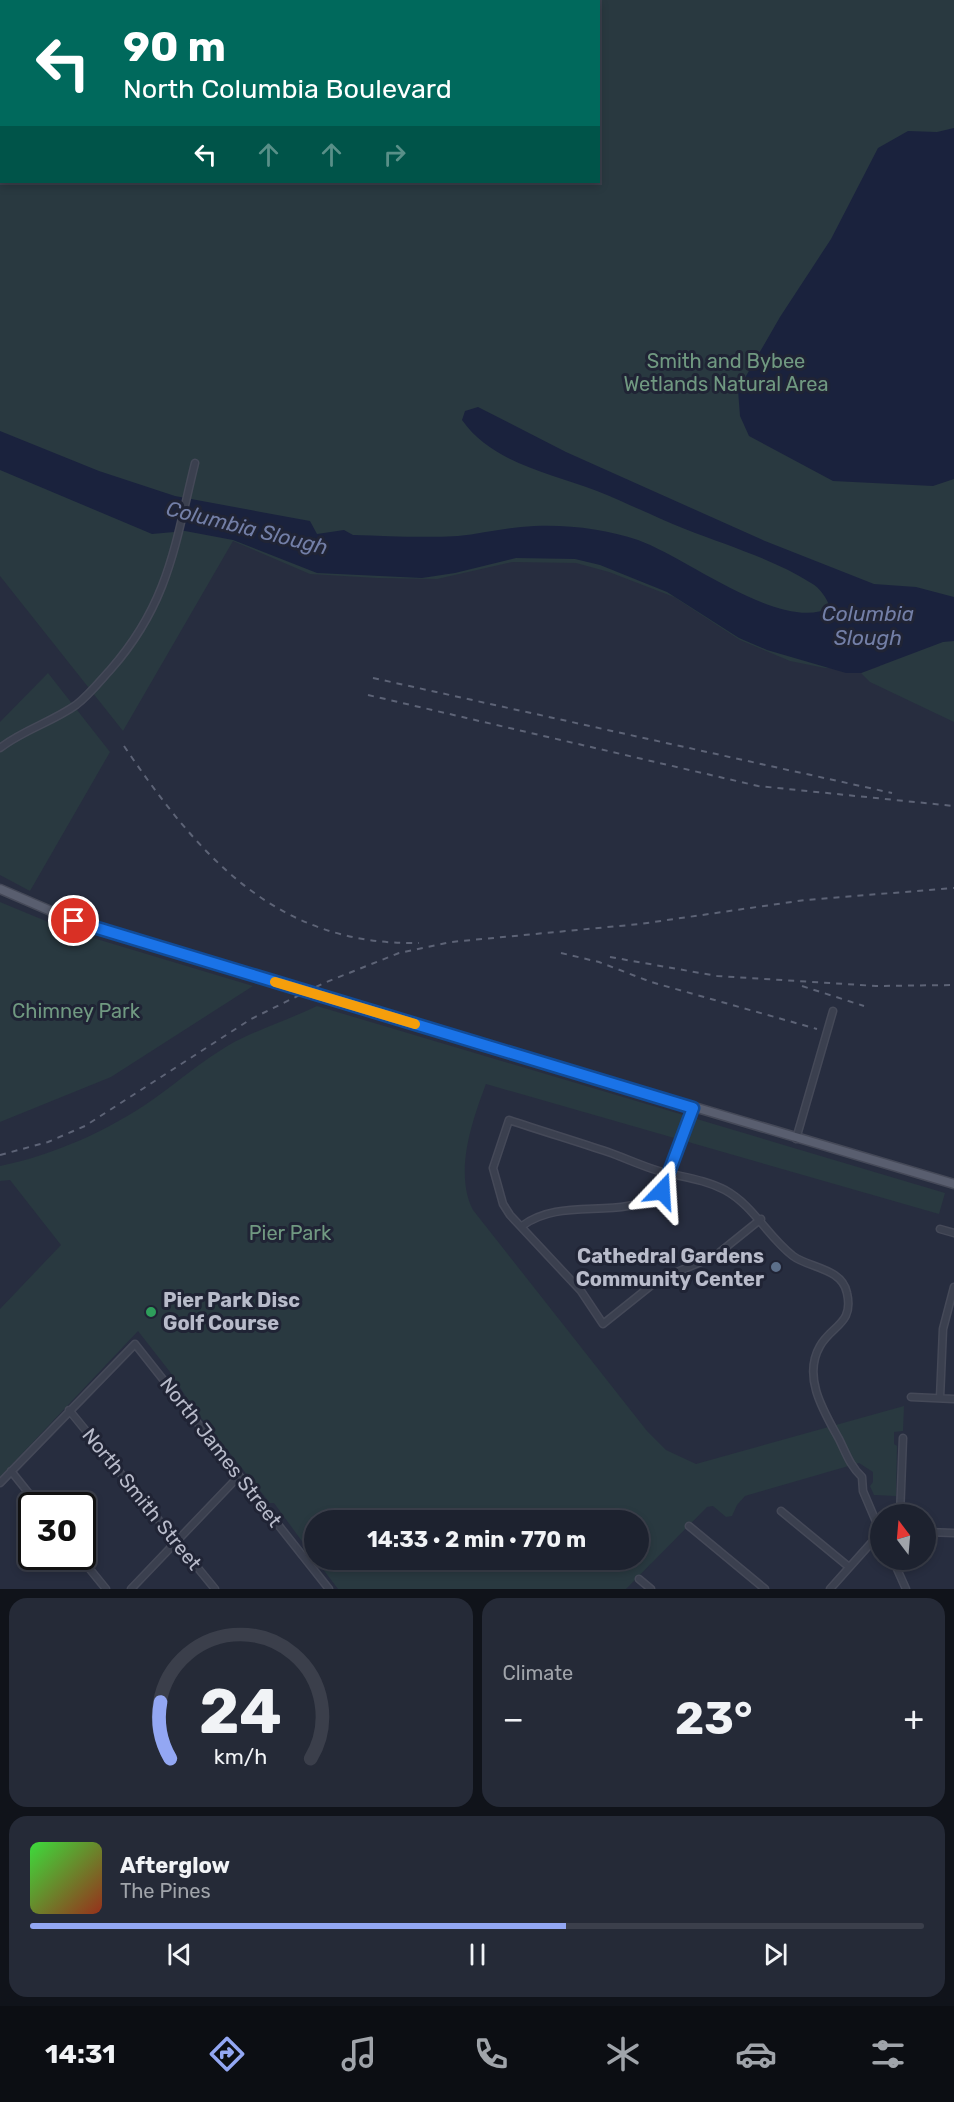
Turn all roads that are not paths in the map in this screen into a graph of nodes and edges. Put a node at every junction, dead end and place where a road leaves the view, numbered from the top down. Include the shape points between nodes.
1 (195, 463) dead end
2 (0, 748) edge
3 (0, 889) edge
4 (833, 1011) dead end
5 (693, 1108) junction
6 (796, 1139) junction
7 (668, 1173) junction
8 (954, 1184) edge
9 (761, 1220) junction
10 (522, 1226) junction
11 (940, 1229) dead end
12 (954, 1233) edge
13 (954, 1287) edge
14 (951, 1306) edge
15 (911, 1397) dead end
16 (940, 1398) junction
17 (954, 1399) edge
18 (69, 1410) junction
19 (903, 1438) dead end
20 (11, 1471) junction
21 (239, 1476) junction
22 (0, 1483) edge
23 (28, 1492) edge
24 (900, 1504) edge
25 (870, 1508) edge
26 (781, 1511) dead end
27 (688, 1526) dead end
28 (936, 1532) edge
29 (954, 1533) edge
30 (176, 1541) junction
31 (870, 1543) edge
32 (849, 1567) junction
33 (91, 1570) edge
34 (897, 1570) edge
35 (639, 1579) dead end
36 (106, 1589) edge
37 (131, 1589) edge
38 (215, 1589) edge
39 (329, 1589) edge
40 (651, 1589) edge
41 (765, 1589) edge
42 (830, 1589) edge
43 (906, 1589) edge

1 - 2 street via 171,562 144,627 103,679 73,707 15,736
3 - 5 main road, bridge via 56,915
4 - 6 street
5 - 6 main road
5 - 7 street
6 - 8 main road
7 - 9 street via 724,1190
7 - 10 street via 662,1191 655,1197 623,1208 574,1209
7 - 10 street via 508,1120 494,1171 507,1211
9 - 10 street via 715,1256 658,1280 603,1324 581,1291
9 - 25 street via 794,1257 828,1271 846,1289 845,1320 820,1346 813,1370 823,1412 853,1469 862,1477
11 - 12 street
13 - 14 street
14 - 16 street via 943,1329
15 - 16 street
16 - 17 street
18 - 20 street
18 - 21 street, North James Street via 135,1344
18 - 30 street, North Smith Street
19 - 24 street
20 - 22 street
20 - 23 street
21 - 30 street
21 - 39 street, North James Street
26 - 32 street
27 - 41 street
28 - 29 street
30 - 37 street
30 - 38 street, North Smith Street
31 - 32 street
32 - 42 street
33 - 36 street
34 - 43 street
35 - 40 street

